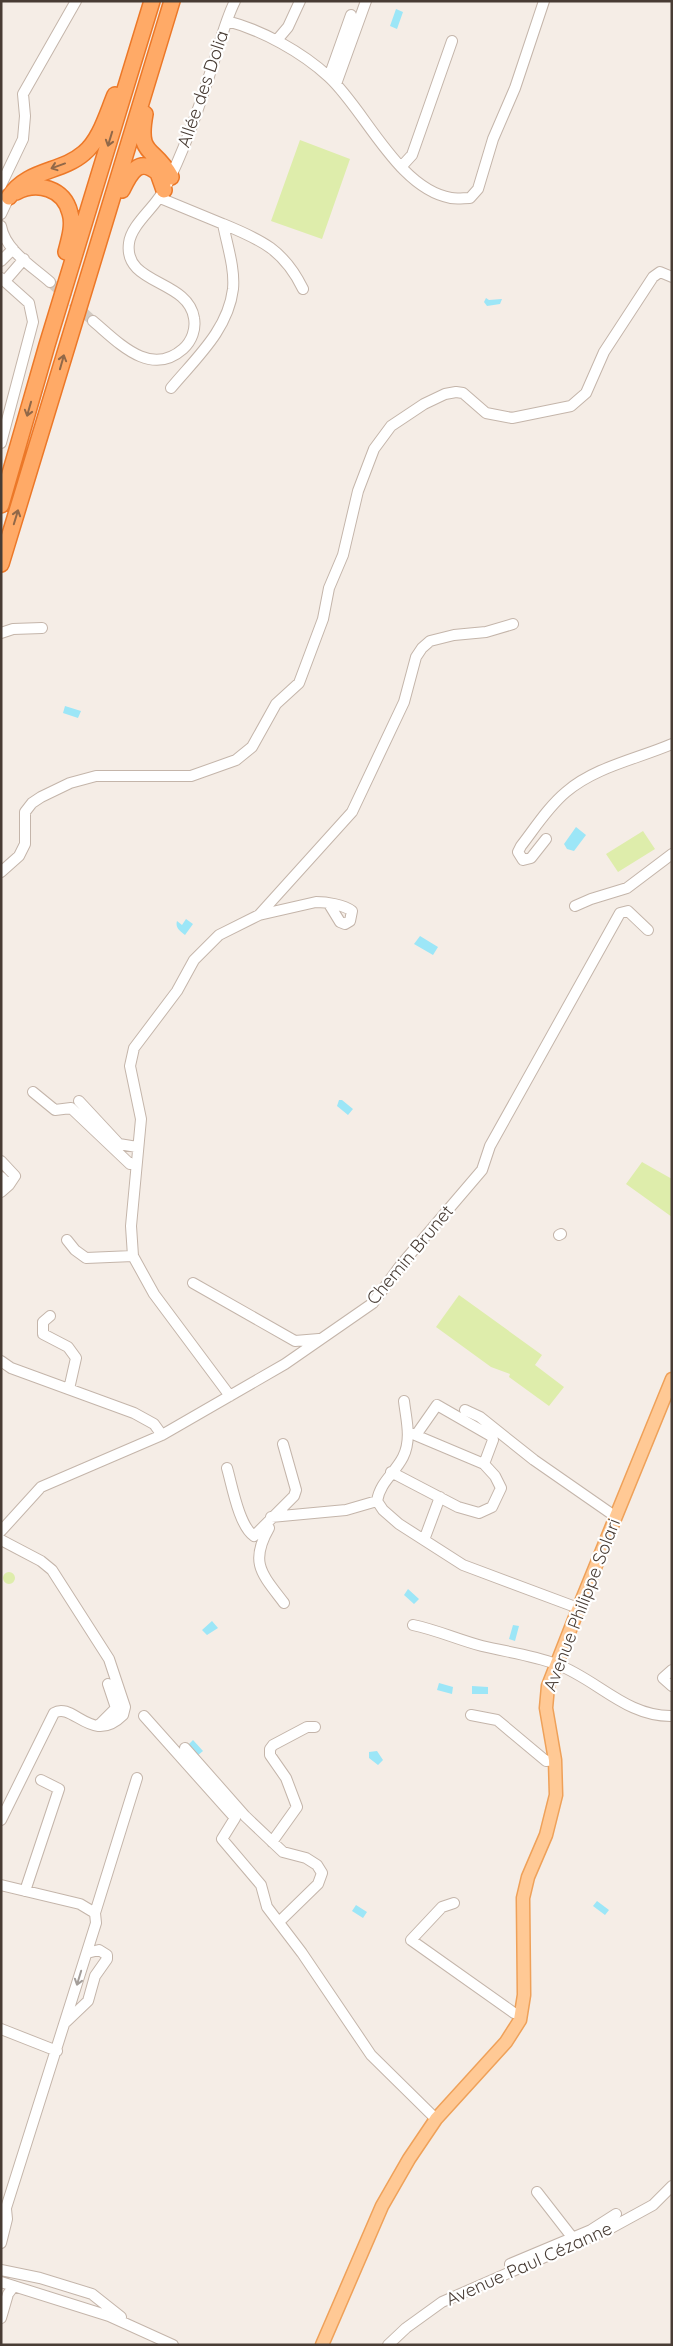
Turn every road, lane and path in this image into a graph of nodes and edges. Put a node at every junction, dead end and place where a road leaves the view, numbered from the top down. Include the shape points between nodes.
1 (76, 1) edge
2 (152, 1) edge
3 (172, 1) edge
4 (235, 1) edge
5 (300, 1) edge
6 (366, 1) edge
7 (544, 1) edge
8 (351, 15) dead end
9 (227, 21) junction
10 (145, 25) junction
11 (164, 27) junction
12 (277, 40) junction
13 (452, 41) dead end
14 (333, 80) junction
15 (401, 167) junction
16 (165, 188) junction
17 (5, 191) edge
18 (1, 214) edge
19 (223, 224) junction
20 (1, 226) edge
21 (13, 249) junction
22 (24, 259) junction
23 (1, 261) edge
24 (89, 270) junction
25 (672, 277) edge
26 (3, 279) edge
27 (50, 282) tunnel mouth
28 (303, 289) dead end
29 (93, 321) tunnel mouth
30 (47, 345) junction
31 (171, 388) dead end
32 (1, 443) edge
33 (1, 505) edge
34 (1, 564) edge
35 (513, 624) dead end
36 (42, 628) dead end
37 (1, 633) edge
38 (672, 744) edge
39 (546, 839) dead end
40 (672, 854) edge
41 (1, 872) edge
42 (329, 904) dead end
43 (575, 906) dead end
44 (259, 915) junction
45 (648, 930) dead end
46 (33, 1092) dead end
47 (79, 1101) dead end
48 (137, 1147) junction
49 (1, 1161) edge
50 (136, 1163) junction
51 (1, 1177) edge
52 (5, 1189) edge
53 (67, 1240) dead end
54 (133, 1256) junction
55 (193, 1283) dead end
56 (50, 1316) dead end
57 (320, 1339) junction
58 (1, 1361) edge
59 (672, 1379) edge
60 (69, 1389) junction
61 (230, 1396) junction
62 (404, 1402) dead end
63 (465, 1410) dead end
64 (412, 1434) junction
65 (162, 1435) junction
66 (283, 1444) dead end
67 (484, 1464) junction
68 (227, 1468) dead end
69 (391, 1472) junction
70 (440, 1497) junction
71 (377, 1501) junction
72 (271, 1517) junction
73 (616, 1517) junction
74 (1, 1531) edge
75 (1, 1540) edge
76 (424, 1540) junction
77 (284, 1603) dead end
78 (578, 1608) junction
79 (413, 1625) dead end
80 (556, 1664) junction
81 (672, 1670) edge
82 (108, 1684) dead end
83 (672, 1686) edge
84 (471, 1715) dead end
85 (144, 1716) dead end
86 (672, 1716) edge
87 (98, 1727) junction
88 (315, 1727) dead end
89 (185, 1748) dead end
90 (555, 1760) junction
91 (137, 1778) dead end
92 (40, 1780) dead end
93 (1, 1820) edge
94 (272, 1842) junction
95 (1, 1885) edge
96 (25, 1891) junction
97 (454, 1903) dead end
98 (95, 1913) junction
99 (280, 1922) junction
100 (93, 1931) junction
101 (87, 1953) junction
102 (107, 1955) junction
103 (521, 2015) junction
104 (65, 2022) junction
105 (1, 2029) edge
106 (57, 2051) junction
107 (436, 2119) junction
108 (672, 2186) edge
109 (537, 2192) dead end
110 (4, 2212) edge
111 (616, 2214) dead end
112 (572, 2236) junction
113 (1, 2243) edge
114 (1, 2270) edge
115 (36, 2277) junction
116 (1, 2282) edge
117 (14, 2286) junction
118 (470, 2290) junction
119 (33, 2292) junction
120 (98, 2299) junction
121 (66, 2302) junction
122 (1, 2318) edge
123 (134, 2326) junction
124 (173, 2345) edge
125 (322, 2345) edge
126 (388, 2345) edge

1 - 17 street via 22,94 25,116 23,139
2 - 10 highway
3 - 11 highway
4 - 9 street, Allée des Dolia
5 - 12 street
6 - 14 street
7 - 15 street via 478,189 470,198 450,198 419,184
8 - 14 street
9 - 12 street
9 - 16 street, Allée des Dolia
10 -> 17 highway via 90,147 70,161
10 -> 30 highway
11 - 16 highway via 142,134 145,148 161,162
11 - 24 highway
12 - 14 street
13 - 15 street via 412,155
14 - 15 street
16 - 19 street
16 - 24 highway via 162,178 153,168 139,166 130,173
16 - 29 street, Allée des Dolia via 131,234 129,254 138,270 172,288 184,299 194,317 192,337 182,350 172,356 161,360 147,359 128,350
17 - 18 street
17 - 30 highway via 28,187 50,189 62,198 70,212 70,237
19 - 28 street via 280,253
19 - 31 street via 232,278 227,312 213,339
20 - 21 street
21 - 22 street
21 - 23 street
22 - 26 street
22 - 27 street
34 -> 24 highway
25 - 41 street via 660,272 653,277 604,352 586,393 571,406 512,418 486,413 463,393 456,392 424,404 391,426 374,450 358,492 343,555 329,588 324,619 299,683 276,704 252,748 236,760 191,776 96,776 70,783 41,797 25,812 25,844 19,856
26 - 32 street via 29,303 33,322
30 -> 33 highway
35 - 44 street via 430,641 422,648 416,657 404,702 352,812
36 - 37 street via 13,628
38 - 39 street via 618,764 567,791 521,846 519,856 523,860 531,858
40 - 43 street via 627,888
42 - 44 street via 316,902
44 - 48 street via 231,928 209,944 194,960 177,991 134,1048 130,1066 141,1119
45 - 57 street, Chemin Brunet via 628,911 620,913 490,1146 482,1170 400,1266 373,1303
46 - 50 street via 55,1110 71,1108 130,1164
47 - 48 street via 119,1144
48 - 50 street
49 - 52 street via 16,1176
50 - 54 street via 131,1226
51 - 52 street
53 - 54 street via 86,1258
54 - 61 street via 154,1294
55 - 57 street via 295,1341
56 - 60 street via 43,1322 44,1334 68,1347 76,1358
57 - 61 street, Chemin Brunet
58 - 60 street via 11,1368
59 - 73 main road, Avenue Philippe Solari
60 - 65 street via 154,1424
61 - 65 street, Chemin Brunet
62 - 64 street
63 - 73 street via 480,1416 534,1460
64 - 67 street
64 - 67 street via 437,1405 491,1436 493,1440
64 - 69 street via 403,1457
65 - 74 street, Chemin Brunet via 41,1487
66 - 72 street via 296,1490 294,1496
67 - 70 street via 501,1488 492,1507 479,1513
68 - 72 street via 248,1532 254,1536
69 - 70 street
69 - 71 street via 382,1484
70 - 76 street
71 - 72 street via 346,1510
71 - 76 street via 383,1510
72 - 77 street via 258,1553 262,1574
73 - 78 main road, Avenue Philippe Solari
75 - 87 street via 52,1570 109,1659 125,1707 118,1719 105,1727
76 - 78 street via 463,1565
78 - 80 main road, Avenue Philippe Solari
79 - 80 street
80 - 86 street via 601,1687 626,1706 657,1716
80 - 90 main road, Avenue Philippe Solari via 548,1686 546,1708
81 - 83 street via 663,1678
82 - 87 street via 116,1708
84 - 90 street via 497,1720 546,1762
85 - 99 street via 235,1818 222,1839 261,1885 267,1907
87 - 93 street via 62,1711 54,1714
88 - 94 street via 307,1727 270,1749 270,1755 286,1778 296,1807
89 - 94 street
90 - 103 main road, Avenue Philippe Solari via 554,1806 523,1898 524,1995
91 - 98 street
92 - 96 street via 58,1789
94 - 99 street via 283,1852 311,1862 322,1873 318,1884
95 - 96 street
96 - 98 street via 80,1904
97 - 103 street via 442,1906 411,1940
98 - 100 street
99 - 107 street via 371,2055
100 - 101 street
100 - 102 street
101 - 102 street via 99,1950
101 -> 104 street
102 - 104 street via 106,1963 94,1976 88,2001
103 - 107 main road, Avenue Philippe Solari via 516,2030
104 - 106 street
105 - 106 street
106 - 110 street
107 - 125 main road, Avenue Philippe Solari via 382,2206
108 - 118 street, Avenue Paul Cézanne via 653,2205 611,2228
109 - 112 street
110 - 113 street via 7,2219
111 - 112 street via 591,2230
112 - 118 street via 480,2280
114 - 115 street
115 - 119 street via 31,2284
115 - 120 street via 80,2289
116 - 117 street
117 - 119 street
117 - 122 street via 8,2294
118 - 126 street, Avenue Paul Cézanne via 442,2302
119 - 121 street
120 - 121 street via 93,2306 70,2300
120 - 123 street
121 - 123 street
123 - 124 street

